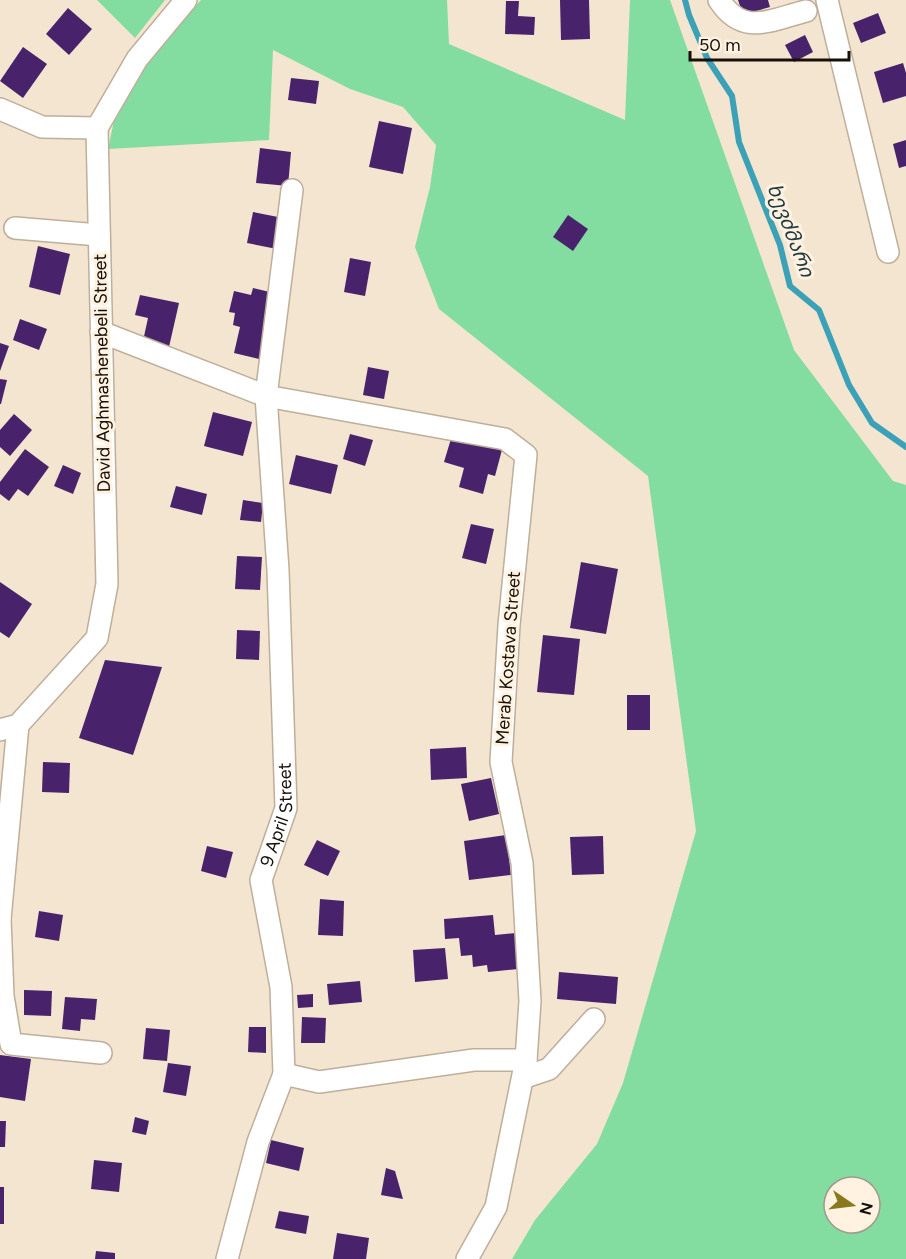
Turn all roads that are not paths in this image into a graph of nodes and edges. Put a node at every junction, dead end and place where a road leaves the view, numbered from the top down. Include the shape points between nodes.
1 (186, 0) edge
2 (719, 0) edge
3 (827, 0) edge
4 (806, 11) dead end
5 (0, 109) edge
6 (97, 128) junction
7 (292, 190) dead end
8 (15, 228) dead end
9 (99, 235) junction
10 (888, 252) dead end
11 (101, 332) junction
12 (266, 396) junction
13 (9, 728) edge
14 (0, 919) edge
15 (594, 1019) dead end
16 (101, 1053) dead end
17 (525, 1069) junction
18 (284, 1074) junction
19 (227, 1259) edge
20 (467, 1259) edge

1 - 6 street via 137,59
2 - 4 street via 738,21 749,24
3 - 10 street
5 - 6 street via 42,127
6 - 9 street, David Aghmashenebeli Street
7 - 12 street, 9 April Street
8 - 9 street
9 - 11 street, David Aghmashenebeli Street
11 - 12 street, Merab Kostava Street
11 - 13 street, David Aghmashenebeli Street via 107,584 97,638
12 - 17 street, Merab Kostava Street via 505,440 526,455 509,625 501,762 522,863 531,1001
12 - 18 street, 9 April Street via 278,570 286,808 261,880 281,987
13 - 14 street
14 - 16 street via 3,996 11,1044
15 - 17 street via 549,1069
17 - 18 street via 474,1060 319,1082
17 - 20 street via 496,1207
18 - 19 street, 9 April Street via 258,1142

